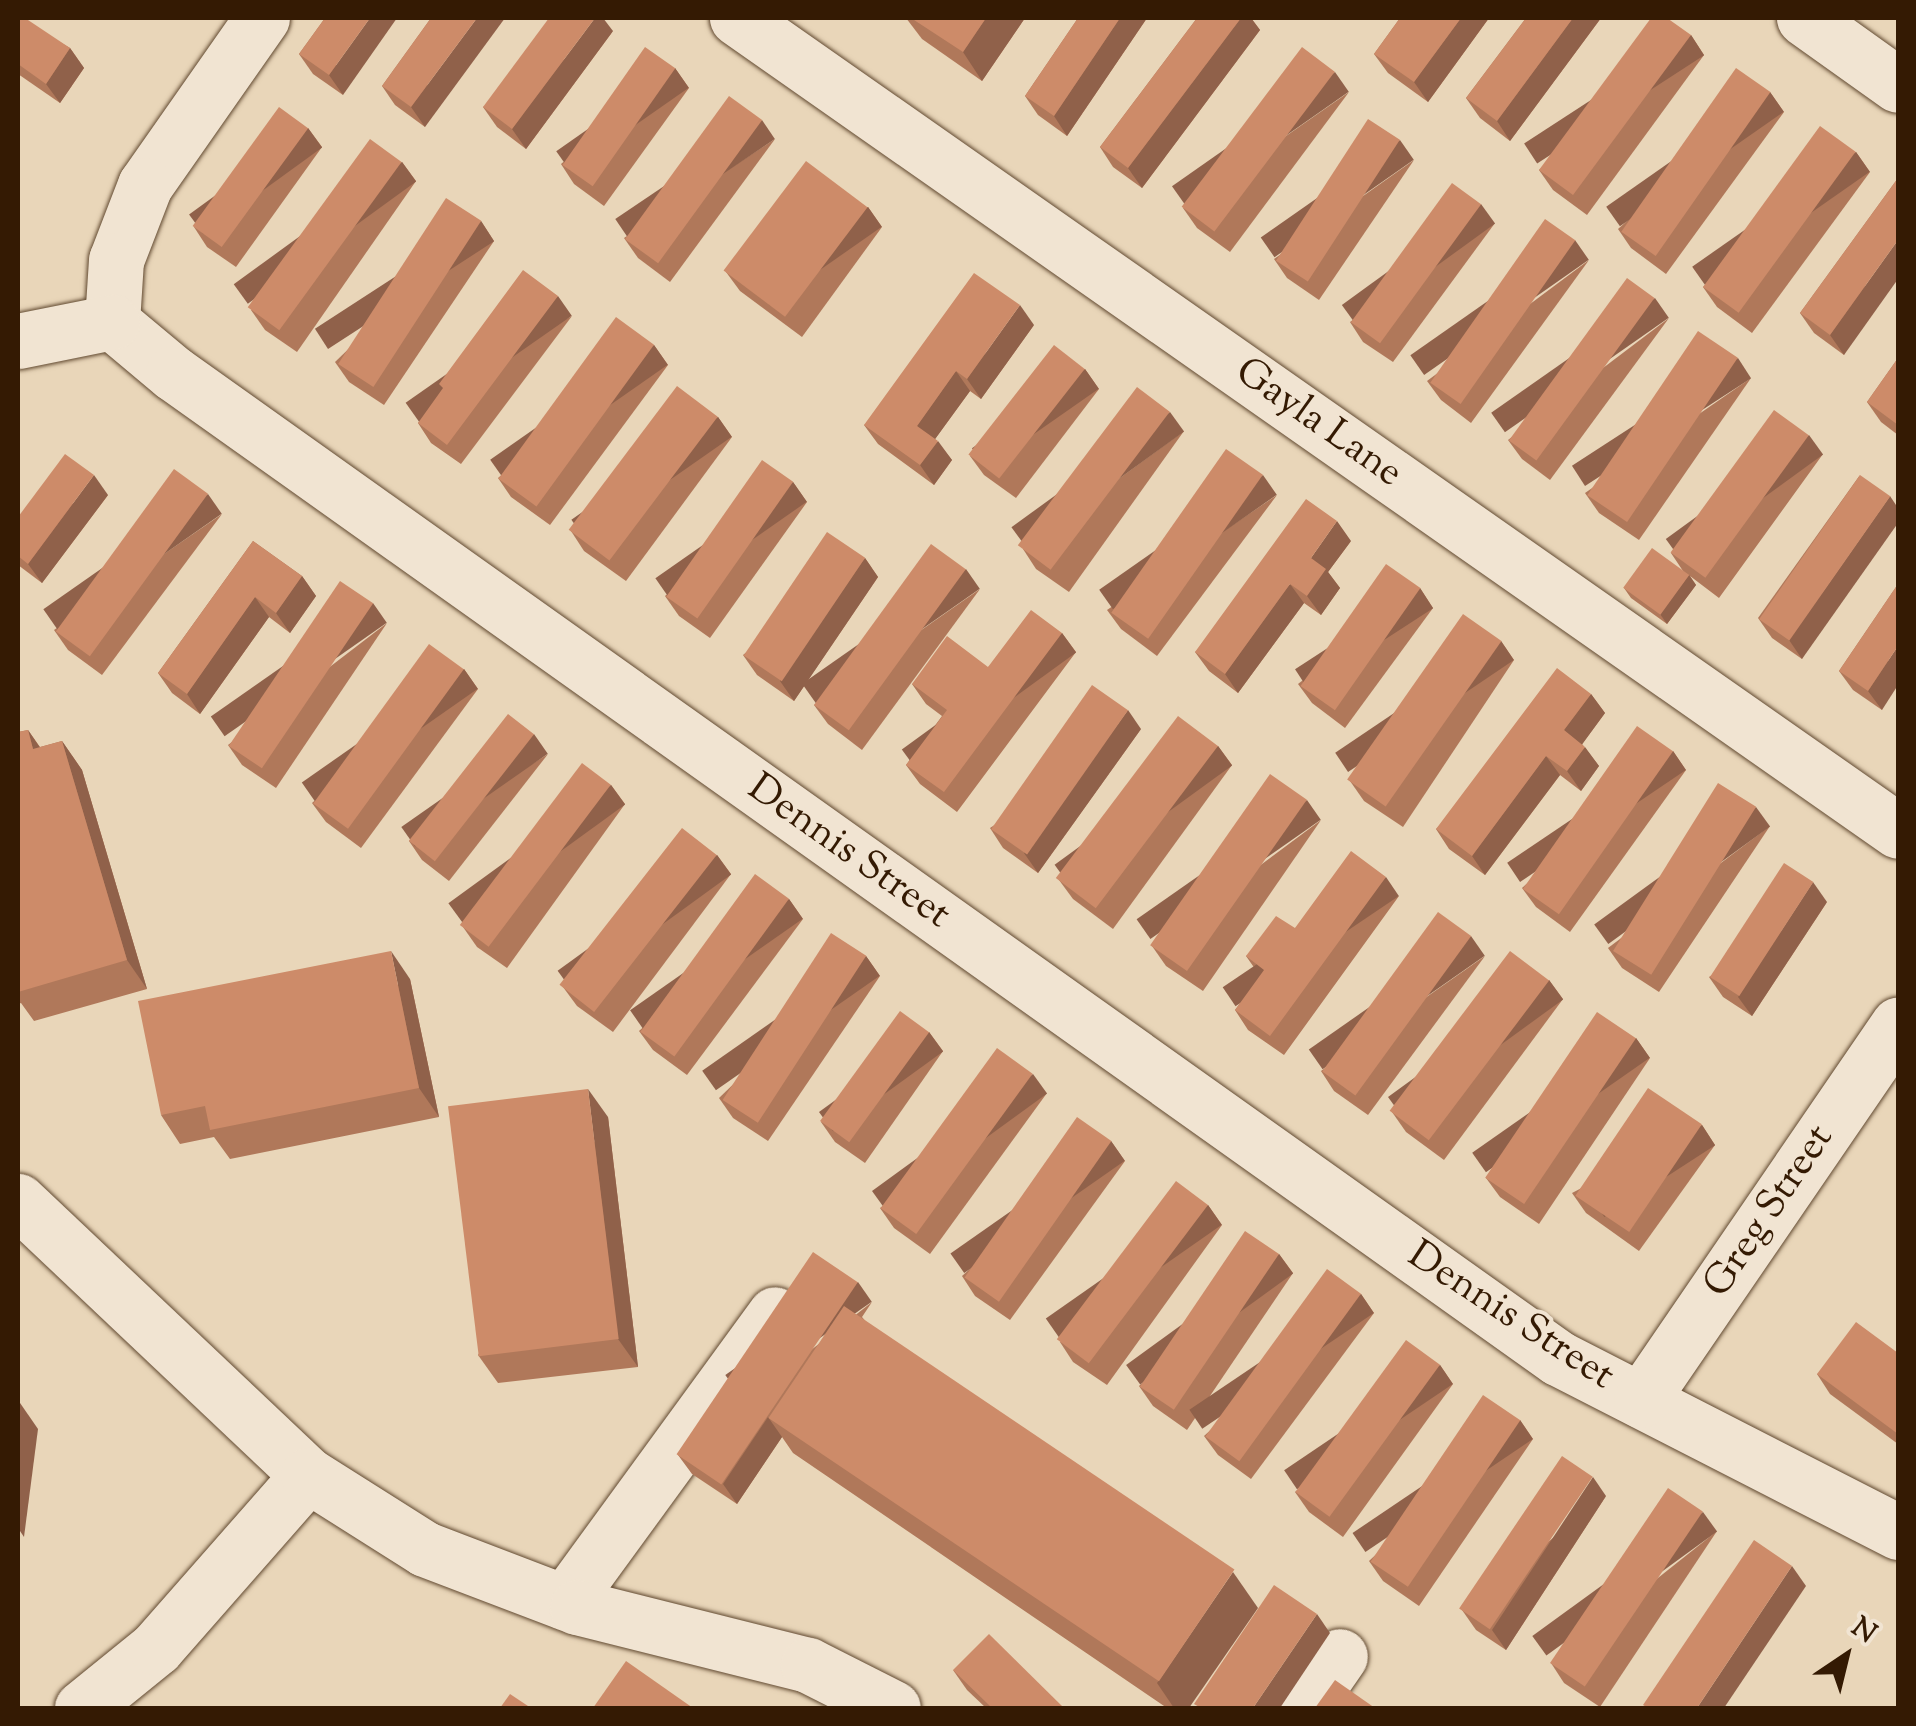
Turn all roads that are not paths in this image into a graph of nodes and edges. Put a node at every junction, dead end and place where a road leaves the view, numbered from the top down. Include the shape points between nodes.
1 (262, 18) edge
2 (737, 18) edge
3 (1804, 18) edge
4 (1898, 85) edge
5 (112, 322) junction
6 (18, 342) edge
7 (1898, 831) edge
8 (1898, 1024) edge
9 (18, 1201) edge
10 (801, 1280) edge
11 (1641, 1400) junction
12 (308, 1476) junction
13 (1898, 1532) edge
14 (564, 1602) junction
15 (1340, 1656) dead end
16 (82, 1708) edge
17 (892, 1708) edge
18 (1304, 1708) edge

1 - 5 street via 145,185 116,260
2 - 7 street, Gayla Lane
3 - 4 street
5 - 6 street
5 - 11 street, Dennis Street via 173,373 1558,1358
8 - 11 street, Greg Street
9 - 12 street
10 - 14 street
11 - 13 street, Dennis Street
12 - 14 street via 425,1549
12 - 16 street via 156,1648
14 - 17 street via 808,1665
15 - 18 street

